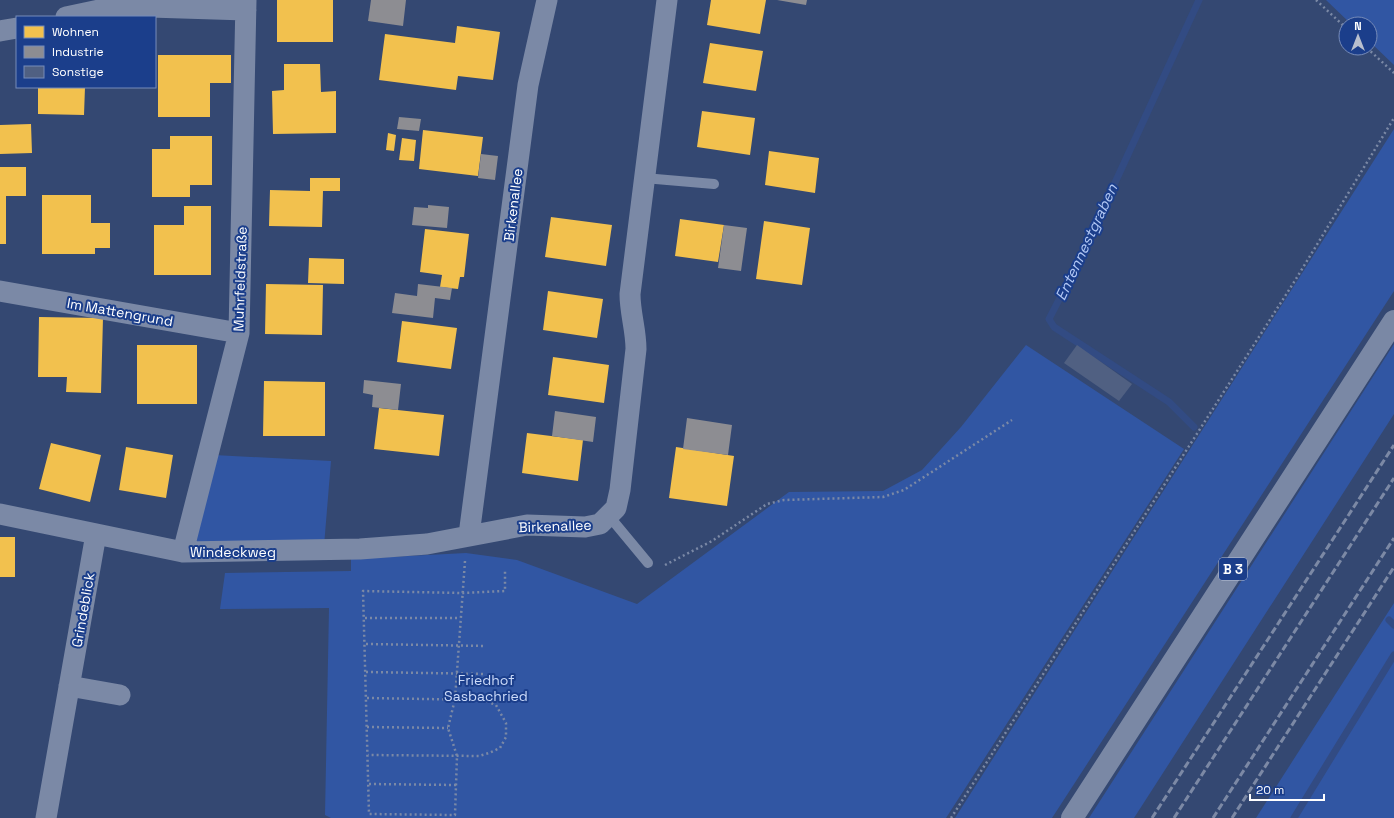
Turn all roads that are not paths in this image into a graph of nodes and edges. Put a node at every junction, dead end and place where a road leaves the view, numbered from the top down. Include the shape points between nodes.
1 (547, 0) edge
2 (667, 0) edge
3 (246, 5) edge
4 (71, 16) edge
5 (16, 28) edge
6 (0, 31) edge
7 (644, 178) junction
8 (714, 184) dead end
9 (0, 291) edge
10 (1394, 321) edge
11 (239, 333) junction
12 (0, 514) edge
13 (609, 516) junction
14 (96, 534) junction
15 (469, 534) junction
16 (183, 552) junction
17 (648, 563) road end
18 (70, 686) junction
19 (120, 695) dead end
20 (46, 818) edge
21 (1072, 818) edge

1 - 15 street, Birkenallee via 528,85
2 - 7 street, Birkenallee
3 - 4 street via 118,6
3 - 11 street, Muhrfeldstraße
5 - 6 street
7 - 8 lane
7 - 13 street, Birkenallee via 630,294 636,349 620,490 616,508
9 - 11 street, Im Mattengrund
10 - 21 main road, B 3
11 - 16 street, Muhrfeldstraße
12 - 14 street, Windeckweg
13 - 15 street, Birkenallee via 600,524 585,527 527,525
13 - 17 lane
14 - 16 street, Windeckweg
14 - 18 street, Grindeblick
15 - 16 street, Windeckweg via 427,544 360,549
18 - 19 street
18 - 20 street, Grindeblick

